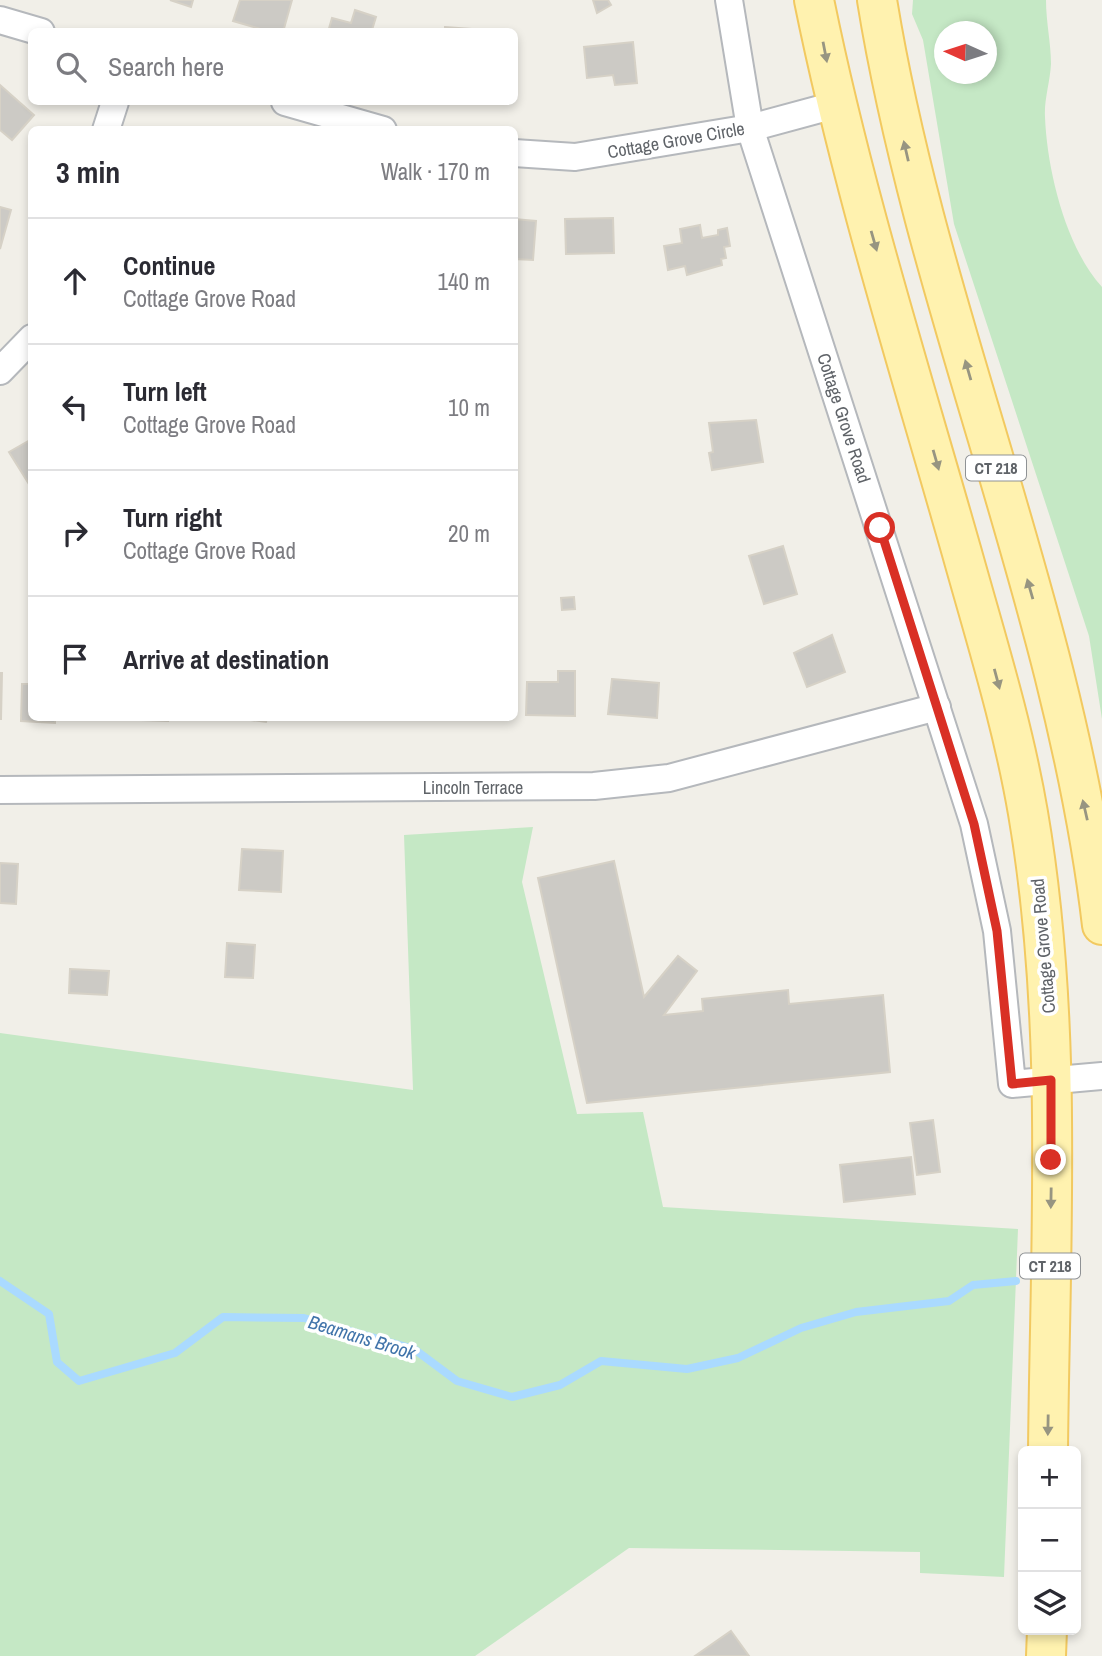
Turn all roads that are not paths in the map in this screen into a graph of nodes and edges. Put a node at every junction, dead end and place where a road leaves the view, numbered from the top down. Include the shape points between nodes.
1 (729, 0) edge
2 (814, 0) edge
3 (877, 0) edge
4 (0, 20) edge
5 (28, 28) edge
6 (114, 105) edge
7 (296, 105) edge
8 (835, 105) junction
9 (107, 126) edge
10 (369, 126) edge
11 (750, 128) junction
12 (518, 153) edge
13 (28, 342) edge
14 (0, 371) edge
15 (937, 707) junction
16 (0, 790) edge
17 (1102, 925) edge
18 (1102, 1076) edge
19 (1051, 1080) junction
20 (1048, 1446) edge
21 (1046, 1635) edge
22 (1046, 1656) edge

1 - 11 street, Cottage Grove Road
2 -> 8 main road, Cottage Grove Road / CT 218
17 -> 3 main road, CT 218 via 1092,838 1049,654 906,156
4 - 5 street
6 - 9 street
7 - 10 street
8 - 11 street, Cottage Grove Circle
8 -> 19 main road, Cottage Grove Road / CT 218 via 999,684 1027,808 1049,996
11 - 12 street, Cottage Grove Circle via 575,157
11 - 15 street, Cottage Grove Road
13 - 14 street
15 - 16 street, Lincoln Terrace via 669,778 594,786
15 - 19 street, Cottage Grove Road via 974,824 997,931 1012,1084
18 - 19 street
19 -> 20 main road, Cottage Grove Road / CT 218
21 - 22 main road

